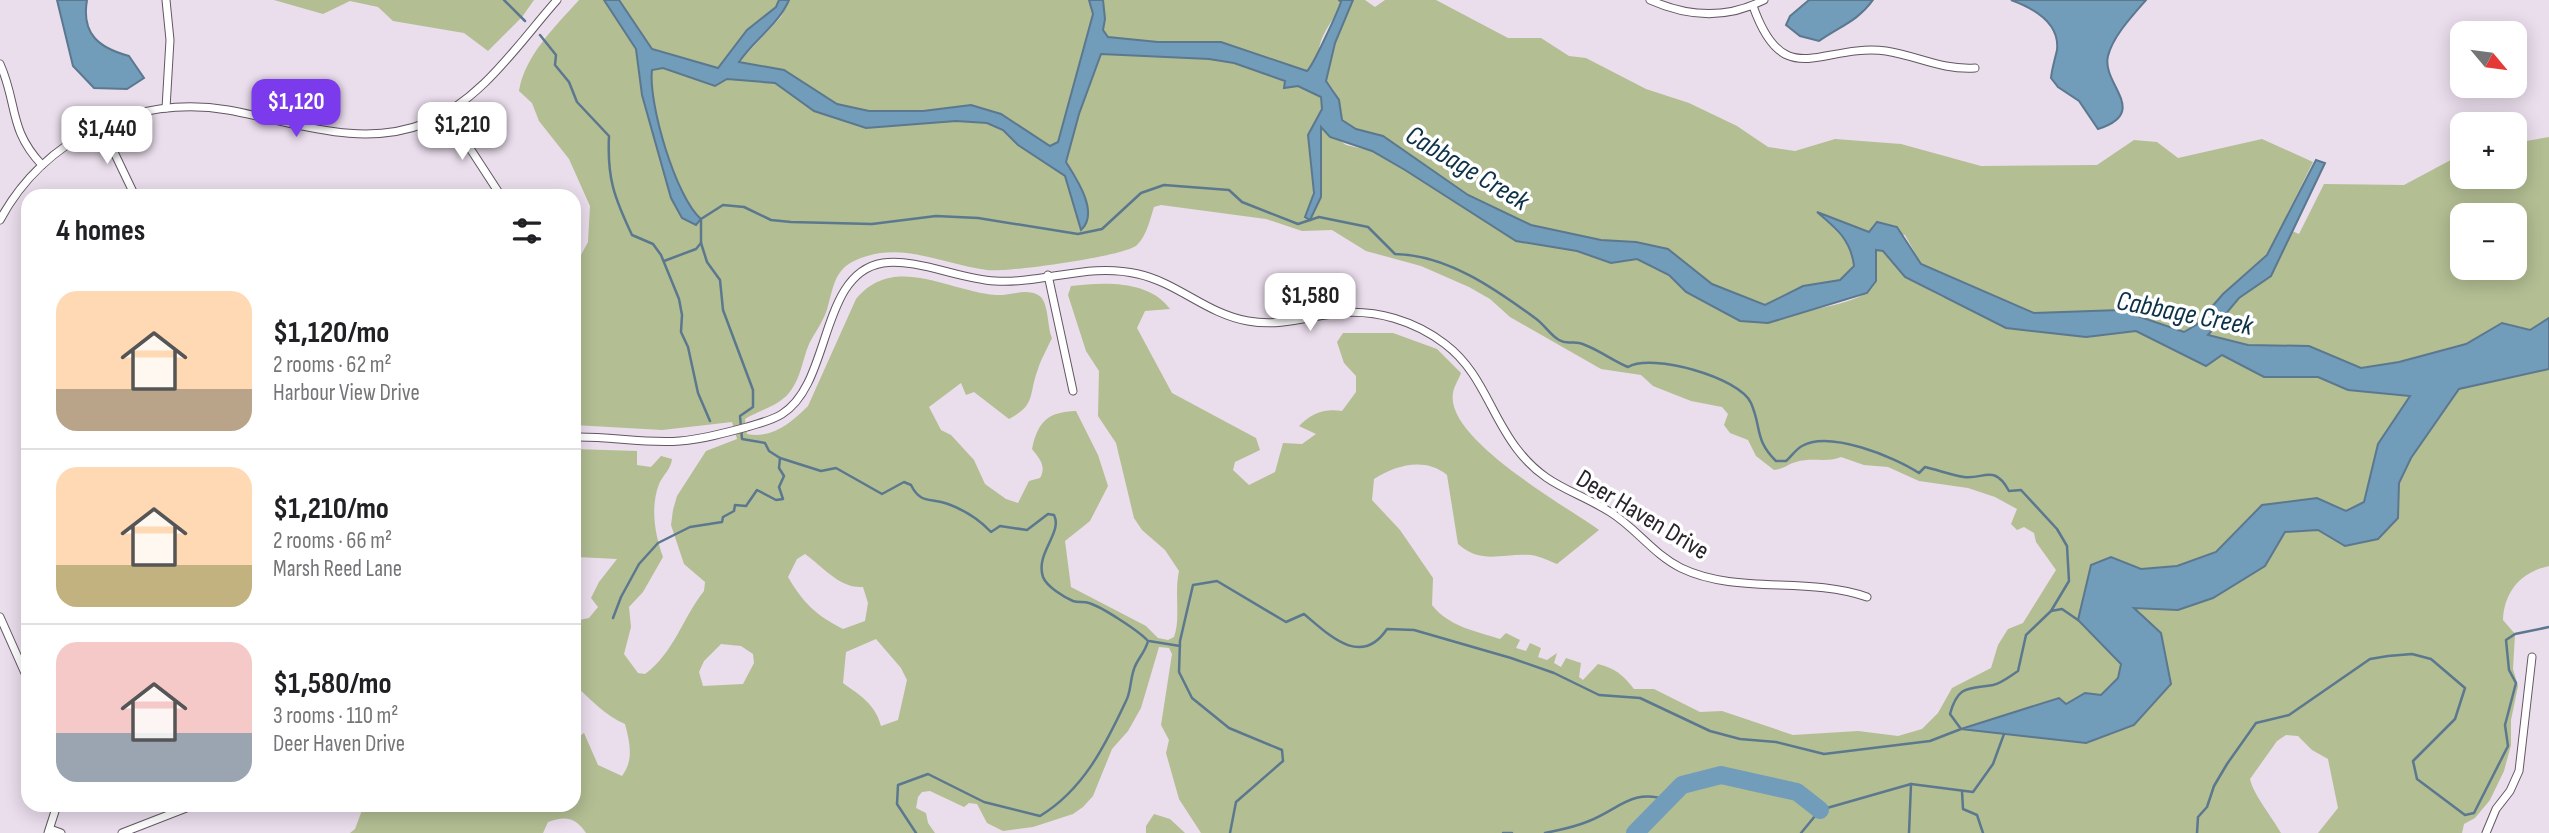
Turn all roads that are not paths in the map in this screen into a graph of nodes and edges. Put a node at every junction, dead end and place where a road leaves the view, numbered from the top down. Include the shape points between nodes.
1 (166, 0) edge
2 (557, 0) edge
3 (1650, 0) edge
4 (1764, 0) edge
5 (1753, 6) junction
6 (0, 64) edge
7 (1975, 68) dead end
8 (166, 108) junction
9 (447, 113) junction
10 (100, 125) junction
11 (42, 165) junction
12 (132, 189) edge
13 (497, 189) edge
14 (0, 220) edge
15 (1048, 275) junction
16 (1073, 390) dead end
17 (581, 437) edge
18 (1867, 597) dead end
19 (0, 617) edge
20 (2532, 657) dead end
21 (21, 664) edge
22 (55, 812) edge
23 (176, 812) edge
24 (49, 831) edge
25 (61, 833) edge
26 (122, 833) edge
27 (2486, 833) edge

1 - 8 street via 170,40
2 - 9 street via 480,88
3 - 5 street via 1694,13
4 - 5 street
5 - 7 street via 1771,43 1798,58 1877,51 1942,68
6 - 11 street via 16,127
8 - 9 street via 226,110 362,135 401,131
8 - 10 street
9 - 13 street
10 - 11 street
10 - 12 street
11 - 14 street
15 - 16 street
15 - 17 street, Deer Haven Drive via 1007,282 899,263 871,266 846,289 796,403 780,415 734,431 678,441
15 - 18 street, Deer Haven Drive via 1106,269 1142,274 1220,314 1252,322 1283,323 1352,313 1399,319 1430,334 1469,367 1514,445 1535,469 1567,492 1611,513 1678,566 1728,582 1821,585
19 - 21 street
20 - 27 street via 2519,771
22 - 24 street
23 - 26 street
24 - 25 street

